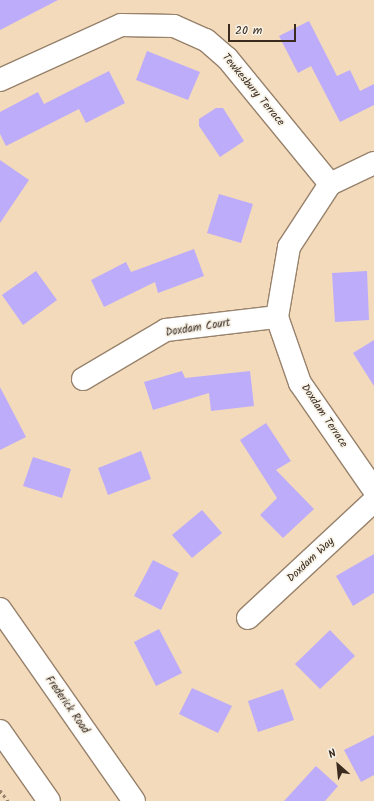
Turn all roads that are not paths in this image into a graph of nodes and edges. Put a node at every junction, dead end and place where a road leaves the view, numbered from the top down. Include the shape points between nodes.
1 (0, 80) edge
2 (374, 163) edge
3 (330, 184) junction
4 (277, 317) junction
5 (83, 379) dead end
6 (374, 490) edge
7 (374, 501) edge
8 (0, 609) edge
9 (248, 618) dead end
10 (0, 732) edge
11 (49, 801) edge
12 (134, 801) edge

1 - 3 street, Tewkesbury Terrace via 121,25 174,26 206,40 227,58
2 - 3 street
3 - 4 street, Doxdam Terrace via 289,247
4 - 5 street, Doxdam Court via 166,330
4 - 6 street, Doxdam Terrace via 300,382
7 - 9 street, Doxdam Way
8 - 12 street, Frederick Road
10 - 11 street

